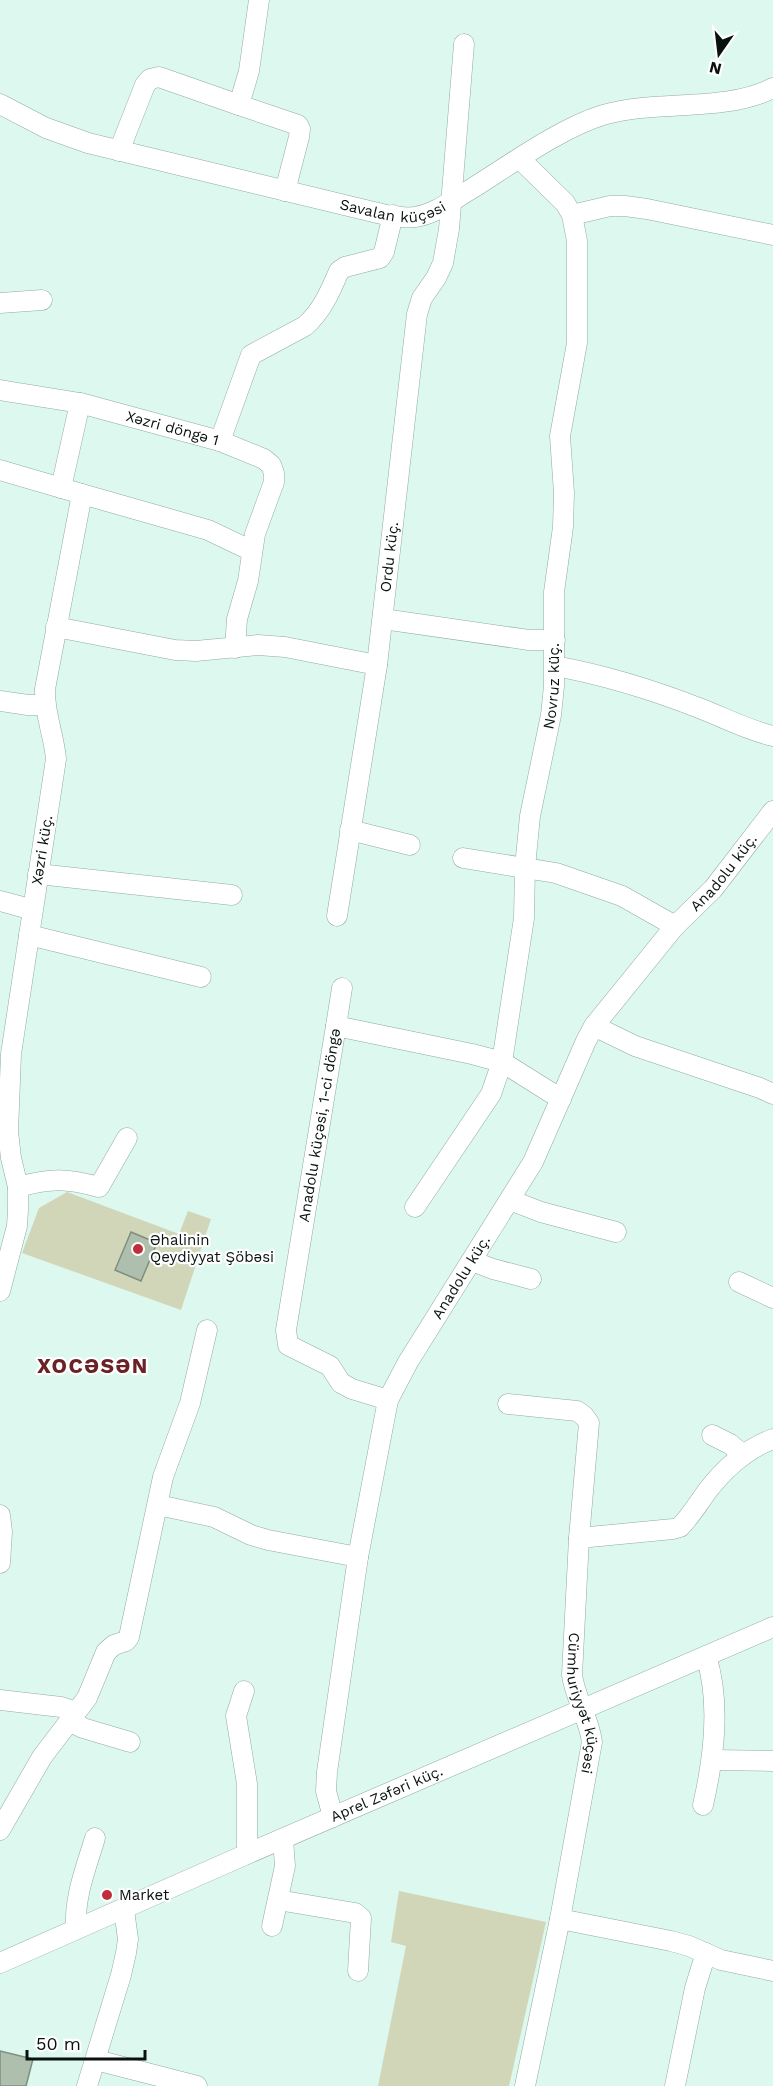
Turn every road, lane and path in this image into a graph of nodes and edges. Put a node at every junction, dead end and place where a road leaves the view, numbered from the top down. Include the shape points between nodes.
1 (259, 0) edge
2 (464, 44) dead end
3 (773, 88) edge
4 (0, 104) edge
5 (239, 105) junction
6 (119, 151) junction
7 (520, 159) junction
8 (285, 191) junction
9 (451, 201) junction
10 (393, 215) junction
11 (573, 215) junction
12 (773, 235) edge
13 (42, 300) dead end
14 (0, 303) edge
15 (0, 390) edge
16 (80, 403) junction
17 (220, 441) junction
18 (0, 470) edge
19 (61, 488) junction
20 (82, 494) junction
21 (252, 551) junction
22 (383, 619) junction
23 (56, 627) junction
24 (555, 640) junction
25 (235, 648) junction
26 (377, 665) junction
27 (555, 666) junction
28 (0, 701) edge
29 (45, 705) junction
30 (773, 736) edge
31 (772, 813) edge
32 (350, 830) junction
33 (410, 845) dead end
34 (463, 858) dead end
35 (525, 867) junction
36 (38, 874) junction
37 (232, 896) dead end
38 (0, 901) edge
39 (26, 908) dead end
40 (337, 916) dead end
41 (675, 926) junction
42 (29, 935) junction
43 (201, 977) dead end
44 (342, 988) dead end
45 (336, 1026) junction
46 (594, 1026) junction
47 (502, 1062) junction
48 (773, 1094) edge
49 (561, 1099) junction
50 (127, 1138) dead end
51 (18, 1187) junction
52 (510, 1200) junction
53 (415, 1207) dead end
54 (616, 1232) dead end
55 (472, 1262) junction
56 (531, 1279) dead end
57 (739, 1282) dead end
58 (0, 1291) edge
59 (773, 1298) edge
60 (207, 1330) dead end
61 (388, 1400) junction
62 (508, 1404) dead end
63 (712, 1435) dead end
64 (773, 1439) edge
65 (742, 1454) junction
66 (158, 1505) junction
67 (0, 1515) edge
68 (579, 1538) junction
69 (358, 1557) junction
70 (0, 1563) edge
71 (773, 1627) edge
72 (706, 1656) junction
73 (244, 1691) dead end
74 (0, 1700) edge
75 (584, 1710) junction
76 (73, 1717) junction
77 (130, 1742) dead end
78 (712, 1760) junction
79 (773, 1761) edge
80 (703, 1805) dead end
81 (333, 1817) junction
82 (0, 1830) edge
83 (95, 1838) dead end
84 (283, 1839) junction
85 (247, 1854) junction
86 (278, 1900) junction
87 (124, 1910) junction
88 (560, 1919) junction
89 (272, 1926) dead end
90 (76, 1929) junction
91 (706, 1953) junction
92 (0, 1964) edge
93 (358, 1971) dead end
94 (773, 1971) edge
95 (96, 2060) junction
96 (87, 2086) edge
97 (197, 2086) edge
98 (525, 2086) edge
99 (675, 2086) edge

1 - 5 street via 249,71
2 - 9 street, Ordu küç.
3 - 7 street, Savalan küçəsi via 731,101 654,105 600,116
4 - 6 street, Savalan küçəsi via 56,132
5 - 6 street via 159,77 150,79
5 - 8 street via 298,125 299,137
6 - 8 street, Savalan küçəsi
7 - 9 street, Savalan küçəsi
7 - 11 street
8 - 10 street, Savalan küçəsi
9 - 10 street, Savalan küçəsi via 418,216
9 - 22 street, Ordu küç. via 443,262 417,314
10 - 17 street, Xəzri döngə 1 via 380,258 339,271 320,310 305,326 251,355
11 - 12 street via 625,206
11 - 24 street, Novruz küç. via 578,241 577,343 560,436 564,493 554,592
13 - 14 street
15 - 16 street, Xəzri döngə 1
16 - 17 street, Xəzri döngə 1
16 - 19 street
17 - 21 street via 264,459 274,473
18 - 19 street
19 - 20 street
20 - 21 street via 207,530
20 - 23 street, Xəzri küç.
21 - 25 street via 237,619
22 - 24 street via 529,640
22 - 26 street, Ordu küç.
23 - 25 street via 175,650
23 - 29 street, Xəzri küç.
24 - 27 street, Novruz küç.
25 - 26 street via 285,647
26 - 32 street, Ordu küç.
27 - 30 street via 609,678
27 - 35 street, Novruz küç. via 551,715 530,816
28 - 29 street
29 - 36 street, Xəzri küç. via 56,759
31 - 41 street, Anadolu küç. via 713,889
32 - 33 street
32 - 40 street, Ordu küç.
34 - 35 street
35 - 41 street via 556,873 622,896
35 - 47 street, Novruz küç. via 524,918
36 - 37 street
36 - 42 street, Xəzri küç.
38 - 39 street
41 - 46 street, Anadolu küç.
42 - 43 street
42 - 51 street, Xəzri küç. via 8,1098 8,1132
44 - 45 street
45 - 47 street, Anadolu küçəsi, 1-ci döngə
45 - 61 street, Anadolu küçəsi, 1-ci döngə via 286,1330 288,1345 330,1366 341,1383
46 - 48 street via 635,1046
46 - 49 street, Anadolu küç.
47 - 49 street, Anadolu küçəsi, 1-ci döngə
47 - 53 street, Novruz küç. via 491,1094
49 - 52 street, Anadolu küç. via 544,1140
50 - 51 street via 99,1187 48,1179
51 - 58 street, Xəzri küç. via 17,1226
52 - 54 street
52 - 55 street, Anadolu küç.
55 - 56 street
55 - 61 street, Anadolu küç.
57 - 59 street
60 - 66 street via 190,1403 168,1460
61 - 69 street, Anadolu küç.
62 - 68 street, Cümhuriyyət küçəsi via 577,1411 589,1423
63 - 65 street
64 - 65 street
65 - 68 street via 709,1488 680,1527
66 - 69 street via 214,1517 268,1540
66 - 76 street via 129,1637 106,1652 87,1698
67 - 70 street
68 - 75 street, Cümhuriyyət küçəsi via 572,1675
69 - 81 street, Anadolu küç. via 327,1772 326,1791
71 - 72 street, Aprel Zəfəri küç.
72 - 75 street, Aprel Zəfəri küç.
72 - 78 street via 714,1685
73 - 85 street via 236,1716 247,1784
74 - 76 street via 61,1707
75 - 81 street, Aprel Zəfəri küç.
75 - 88 street, Cümhuriyyət küçəsi via 592,1742
76 - 77 street via 83,1728
76 - 82 street via 42,1757
78 - 79 street
78 - 80 street
81 - 84 street, Aprel Zəfəri küç.
83 - 90 street via 78,1896
84 - 85 street, Aprel Zəfəri küç.
84 - 86 street via 285,1866
85 - 87 street, Aprel Zəfəri küç.
86 - 89 street
86 - 93 street via 355,1913 362,1918
87 - 90 street, Aprel Zəfəri küç.
87 - 95 street via 126,1953
88 - 91 street via 671,1941
88 - 98 street, Cümhuriyyət küçəsi
90 - 92 street, Aprel Zəfəri küç.
91 - 94 street via 737,1965
91 - 99 street
95 - 96 street
95 - 97 street

